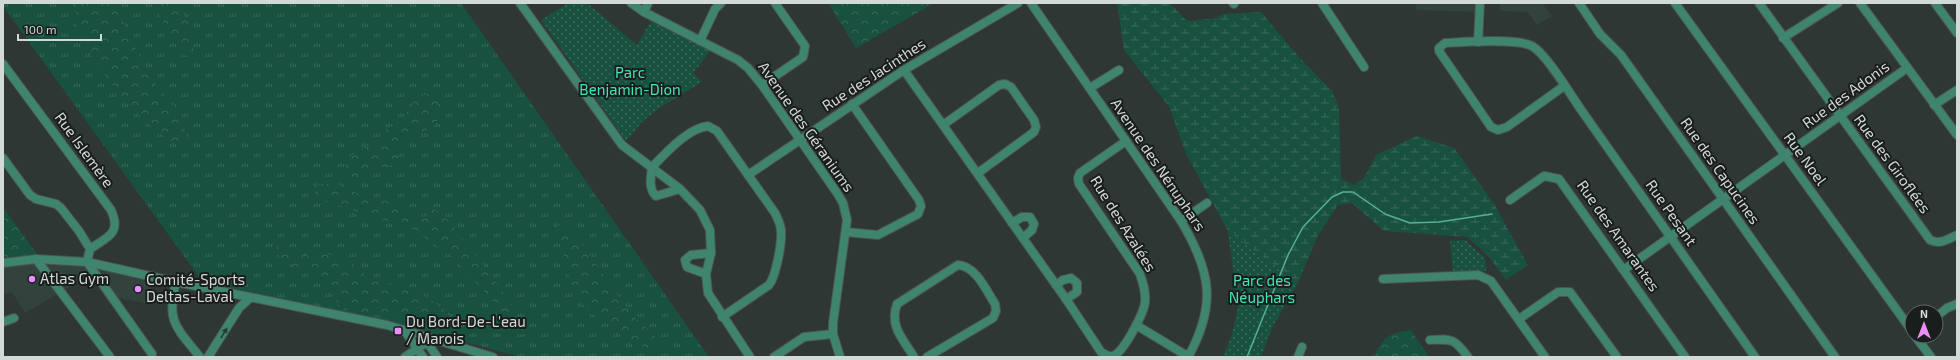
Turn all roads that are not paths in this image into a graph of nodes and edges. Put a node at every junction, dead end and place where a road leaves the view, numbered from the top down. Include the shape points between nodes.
1 (520, 3) edge
2 (631, 3) edge
3 (648, 3) edge
4 (721, 3) edge
5 (775, 3) edge
6 (1018, 3) edge
7 (1031, 3) edge
8 (1322, 3) edge
9 (1480, 3) edge
10 (1579, 3) edge
11 (1675, 3) edge
12 (1759, 3) edge
13 (1838, 3) edge
14 (1860, 3) edge
15 (1935, 3) edge
16 (644, 12) junction
17 (1957, 33) edge
18 (1783, 38) junction
19 (700, 41) junction
20 (1478, 42) junction
21 (3, 64) edge
22 (1364, 66) dead end
23 (1907, 68) junction
24 (904, 70) junction
25 (1119, 70) dead end
26 (762, 85) junction
27 (1564, 86) junction
28 (1090, 88) junction
29 (1957, 90) edge
30 (852, 104) junction
31 (1934, 105) junction
32 (1840, 116) junction
33 (943, 125) junction
34 (1957, 135) edge
35 (800, 139) junction
36 (1126, 141) junction
37 (1785, 155) junction
38 (3, 158) edge
39 (652, 167) junction
40 (978, 173) junction
41 (748, 176) junction
42 (680, 189) junction
43 (1510, 200) dead end
44 (1724, 200) junction
45 (1207, 203) dead end
46 (1181, 221) junction
47 (1012, 223) junction
48 (846, 232) junction
49 (1957, 235) edge
50 (1671, 237) junction
51 (1023, 238) junction
52 (90, 249) junction
53 (712, 253) junction
54 (36, 259) junction
55 (87, 262) junction
56 (3, 263) edge
57 (1625, 269) junction
58 (706, 274) junction
59 (1383, 280) dead end
60 (176, 282) junction
61 (1056, 285) junction
62 (235, 294) junction
63 (250, 298) junction
64 (1066, 299) junction
65 (1957, 304) edge
66 (239, 308) junction
67 (1944, 312) edge
68 (722, 317) junction
69 (14, 318) dead end
70 (1519, 319) junction
71 (1904, 320) edge
72 (3, 322) edge
73 (1136, 325) junction
74 (404, 330) junction
75 (833, 334) junction
76 (425, 339) junction
77 (1430, 340) dead end
78 (1921, 344) edge
79 (1302, 347) dead end
80 (418, 349) junction
81 (152, 354) dead end
82 (110, 357) edge
83 (200, 357) edge
84 (208, 357) edge
85 (405, 357) edge
86 (423, 357) edge
87 (437, 357) edge
88 (493, 357) edge
89 (750, 357) edge
90 (774, 357) edge
91 (840, 357) edge
92 (914, 357) edge
93 (927, 357) edge
94 (1189, 357) edge
95 (1298, 357) edge
96 (1468, 357) edge
97 (1545, 357) edge
98 (1617, 357) edge
99 (1685, 357) edge
100 (1755, 357) edge
101 (1836, 357) edge
102 (1930, 357) edge

1 - 39 street via 622,145
2 - 16 street, Avenue des Géraniums
3 - 16 street
4 - 19 street via 715,9
5 - 26 street via 805,46 805,51 802,57
6 - 24 street, Rue des Jacinthes
7 - 28 street, Avenue des Nénuphars
8 - 22 street
9 - 20 street
10 - 44 street, Rue des Capucines via 1600,34 1621,55
11 - 37 street, Rue Noel
12 - 18 street, Rue des Giroflées
13 - 18 street
14 - 23 street
15 - 17 street
16 - 19 street, Avenue des Géraniums
18 - 32 street, Rue des Giroflées
19 - 26 street, Avenue des Géraniums via 738,60
20 - 27 street, Rue Pesant via 1532,46 1540,52
20 - 27 street, Rue Pesant via 1445,43 1439,51 1491,127 1498,130 1507,127
21 - 52 street, Rue Islemère via 111,210 116,226 113,233
23 - 31 street
23 - 32 street, Rue des Adonis
24 - 30 street, Rue des Jacinthes
24 - 33 street, Rue des Azalées
25 - 28 street
26 - 35 street, Avenue des Géraniums
27 - 50 street, Rue Pesant
28 - 36 street, Avenue des Nénuphars
29 - 31 street
30 - 35 street, Rue des Jacinthes
30 - 48 street via 921,206 918,214 878,235
31 - 34 street
32 - 37 street, Rue des Adonis
32 - 49 street, Rue des Giroflées via 1930,240 1942,242
33 - 40 street, Rue des Azalées
33 - 40 street via 999,85 1011,87 1034,120 1036,127 1034,132
35 - 41 street, Rue des Jacinthes
35 - 48 street, Avenue des Géraniums via 843,203 847,220
36 - 46 street, Avenue des Nénuphars
36 - 73 street, Rue des Azalées via 1080,173 1078,178 1079,184 1140,274 1145,301
37 - 44 street, Rue des Adonis
37 - 71 street, Rue Noel
38 - 52 street via 36,200 56,204 61,208
39 - 41 street via 700,127 708,126 717,131
39 - 42 street
39 - 42 street via 651,186 656,196
40 - 47 street, Rue des Azalées
41 - 68 street via 779,222 782,231 776,270 769,285
42 - 53 street via 700,210 710,230
43 - 57 street, Rue des Amarantes via 1544,176 1559,179
44 - 50 street, Rue des Adonis
44 - 101 street, Rue des Capucines
45 - 46 street
46 - 94 street, Avenue des Nénuphars via 1204,266 1207,294 1202,328
47 - 51 street, Rue des Azalées
47 - 51 street via 1022,217 1030,217 1034,224 1032,230
48 - 75 street, Avenue des Géraniums via 834,310
50 - 57 street, Rue des Adonis
50 - 100 street, Rue Pesant
51 - 61 street, Rue des Azalées
52 - 55 street
53 - 58 street
53 - 58 street via 691,255 685,260 686,267
54 - 55 street
54 - 56 street
54 - 82 street
55 - 60 street
55 - 81 street
57 - 99 street, Rue des Amarantes
58 - 68 street via 708,293
59 - 70 street via 1478,274 1491,280
60 - 62 street
60 - 83 street via 171,315 175,326
61 - 64 street, Rue des Azalées
61 - 64 street via 1071,278 1077,283 1077,292
62 - 63 street
62 - 66 street
63 - 66 street
63 - 74 street
64 - 73 street, Rue des Azalées via 1101,352 1108,356 1114,356 1119,352
65 - 67 street
84 -> 66 street
68 - 89 street
69 - 72 street
70 - 97 street
70 - 98 street via 1558,292 1570,292
73 - 94 street
74 - 76 street
74 - 80 street
75 - 90 street via 804,337
75 - 91 street, Avenue des Géraniums
76 - 80 street
76 - 87 street
76 - 88 street
77 - 96 street via 1449,340 1457,343
78 - 102 street
79 - 95 street
80 - 85 street
80 - 86 street
92 - 93 street via 894,323 893,315 897,304 958,265 964,265 972,269 995,304 996,311 992,318

